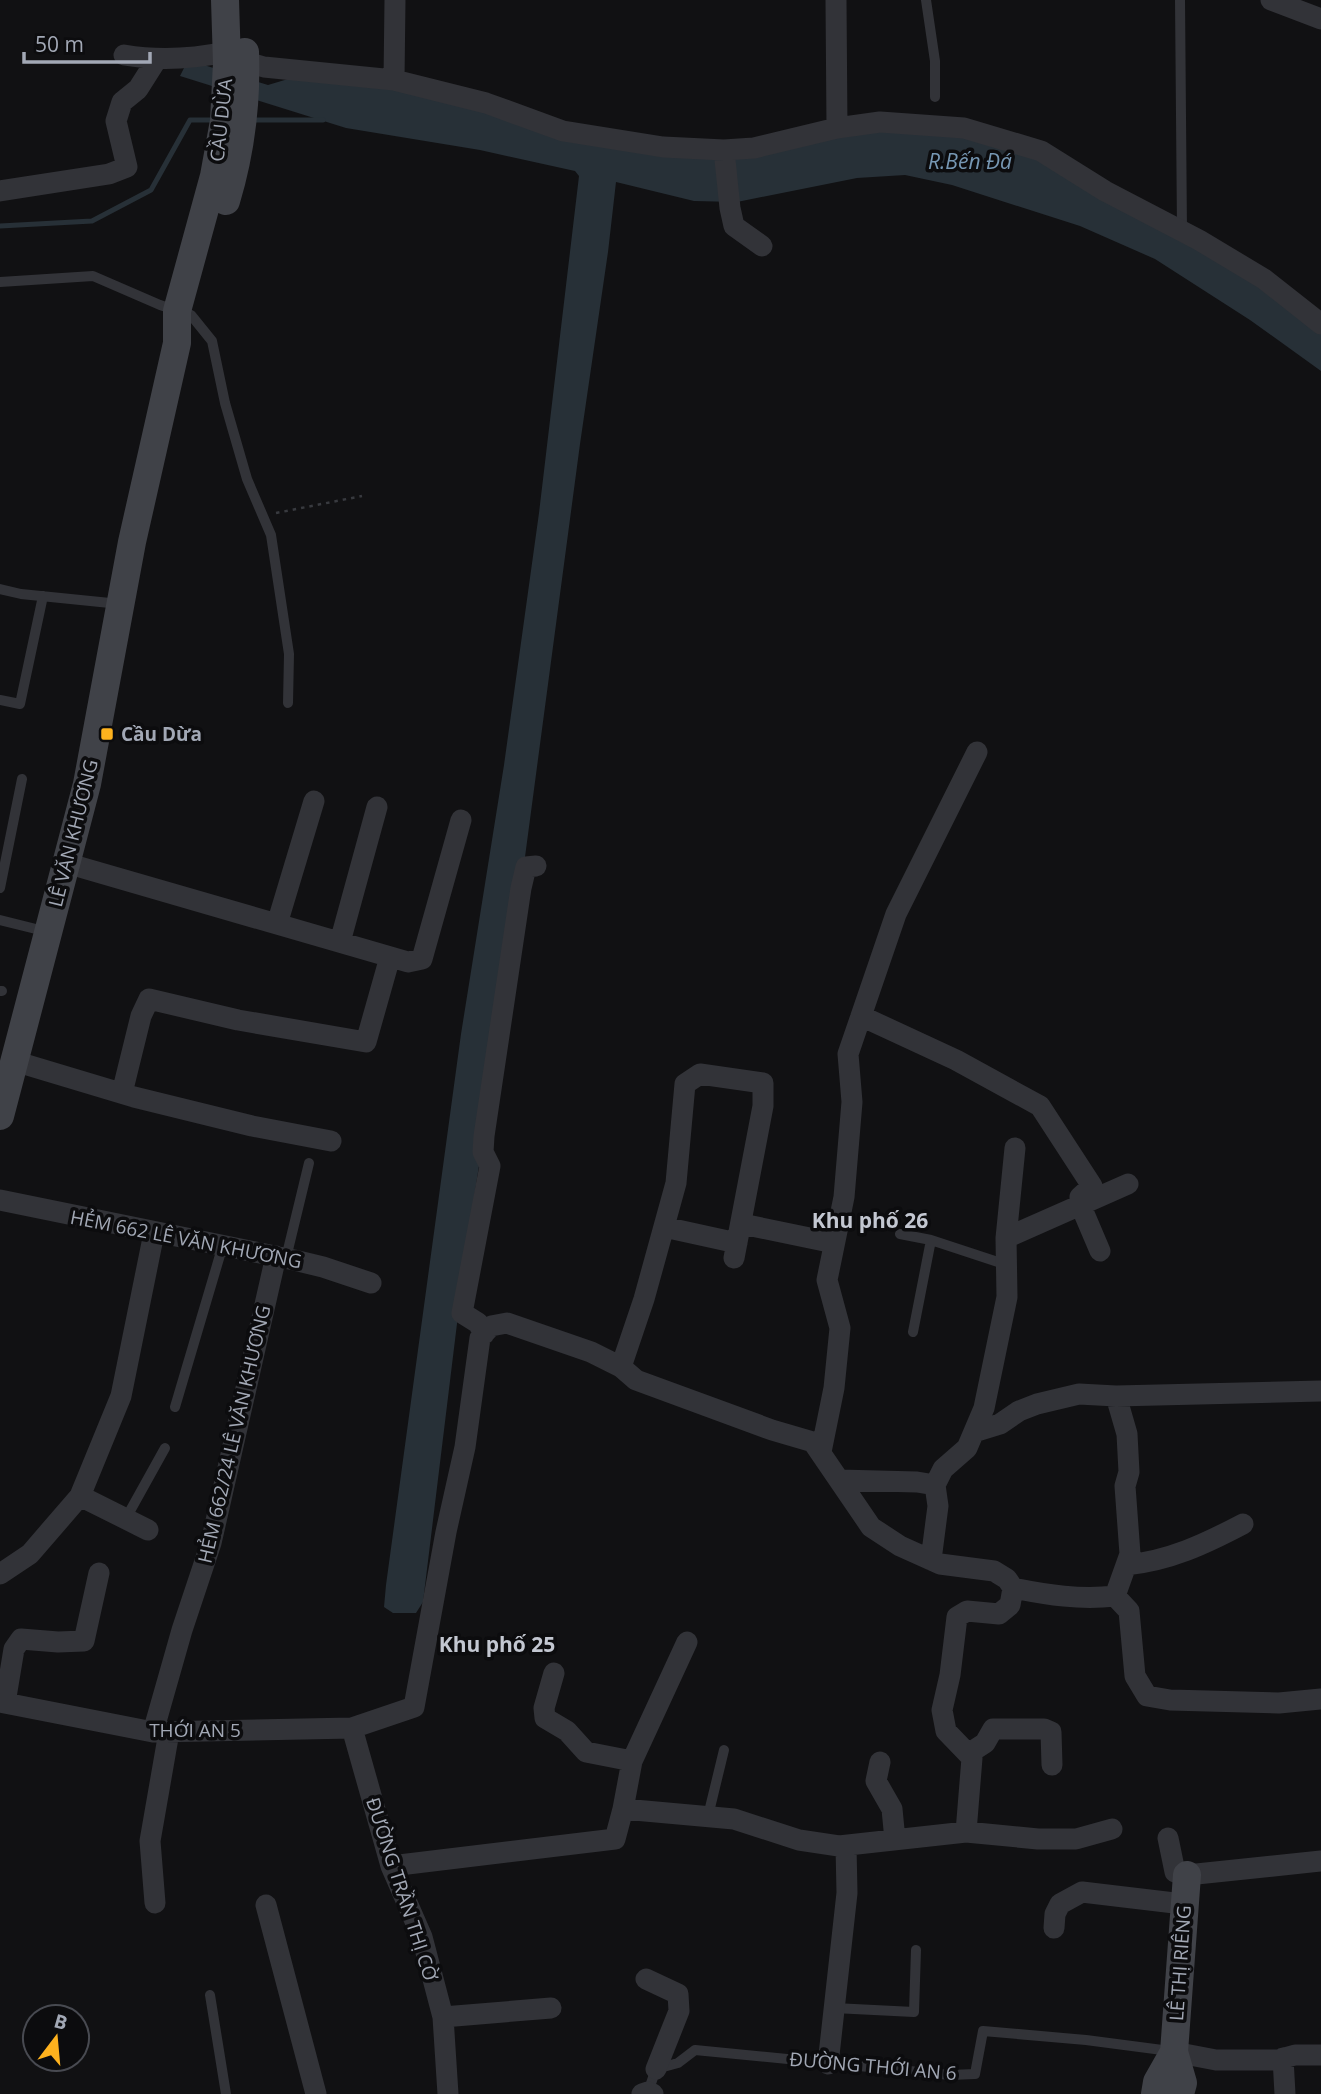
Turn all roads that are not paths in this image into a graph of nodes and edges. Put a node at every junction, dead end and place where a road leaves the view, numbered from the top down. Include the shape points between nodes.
1 (225, 0) edge
2 (244, 0) edge
3 (396, 0) edge
4 (836, 0) edge
5 (926, 0) edge
6 (1180, 0) edge
7 (1271, 0) edge
8 (1321, 19) edge
9 (124, 55) dead end
10 (157, 59) junction
11 (236, 62) junction
12 (394, 80) junction
13 (935, 97) dead end
14 (837, 128) junction
15 (724, 152) junction
16 (223, 180) joint
17 (0, 191) edge
18 (1182, 231) junction
19 (762, 246) dead end
20 (0, 282) edge
21 (184, 313) junction
22 (1321, 324) edge
23 (0, 589) edge
24 (43, 596) junction
25 (120, 604) junction
26 (0, 700) edge
27 (288, 703) dead end
28 (977, 752) dead end
29 (22, 779) dead end
30 (314, 801) dead end
31 (377, 807) dead end
32 (461, 820) dead end
33 (66, 863) junction
34 (536, 866) dead end
35 (0, 888) edge
36 (0, 920) edge
37 (277, 924) junction
38 (48, 932) junction
39 (340, 942) junction
40 (390, 957) junction
41 (860, 1016) junction
42 (14, 1061) junction
43 (122, 1093) junction
44 (0, 1116) edge
45 (331, 1141) dead end
46 (1015, 1148) dead end
47 (309, 1163) dead end
48 (1128, 1184) dead end
49 (0, 1200) edge
50 (1080, 1204) junction
51 (664, 1227) junction
52 (154, 1233) junction
53 (900, 1234) dead end
54 (1006, 1238) junction
55 (931, 1240) junction
56 (738, 1241) junction
57 (834, 1243) junction
58 (223, 1245) junction
59 (1100, 1251) dead end
60 (281, 1257) junction
61 (1007, 1265) junction
62 (371, 1283) dead end
63 (913, 1332) dead end
64 (484, 1334) junction
65 (621, 1367) junction
66 (1321, 1391) edge
67 (1116, 1396) junction
68 (175, 1407) dead end
69 (974, 1432) junction
70 (164, 1448) dead end
71 (821, 1452) junction
72 (839, 1480) junction
73 (934, 1485) junction
74 (80, 1496) junction
75 (125, 1520) junction
76 (1243, 1524) dead end
77 (148, 1530) dead end
78 (931, 1560) junction
79 (1126, 1565) junction
80 (99, 1573) dead end
81 (0, 1574) edge
82 (1013, 1588) junction
83 (1115, 1596) junction
84 (687, 1642) dead end
85 (554, 1673) dead end
86 (1321, 1699) edge
87 (3, 1702) edge
88 (352, 1728) junction
89 (161, 1732) junction
90 (724, 1750) dead end
91 (968, 1754) junction
92 (632, 1761) junction
93 (880, 1762) dead end
94 (1052, 1765) dead end
95 (623, 1809) junction
96 (708, 1816) junction
97 (1112, 1829) dead end
98 (966, 1832) junction
99 (1168, 1838) dead end
100 (895, 1840) junction
101 (846, 1846) junction
102 (1321, 1861) edge
103 (391, 1866) junction
104 (1187, 1875) junction
105 (155, 1903) dead end
106 (1183, 1904) junction
107 (266, 1906) dead end
108 (1054, 1928) dead end
109 (916, 1950) dead end
110 (646, 1979) dead end
111 (210, 1995) dead end
112 (551, 2008) dead end
113 (834, 2008) junction
114 (443, 2017) junction
115 (1174, 2052) junction
116 (1321, 2055) edge
117 (1283, 2059) junction
118 (828, 2064) junction
119 (656, 2070) junction
120 (648, 2093) edge
121 (226, 2094) edge
122 (316, 2094) edge
123 (449, 2094) edge
124 (1154, 2094) edge
125 (1181, 2094) edge
126 (1285, 2094) edge

1 - 11 main road
2 - 11 main road
3 - 12 street
4 - 14 street
5 - 13 lane
6 - 18 lane
7 - 8 street
9 - 10 street
10 - 11 street
10 - 17 street via 138,89 122,102 116,121 127,167 109,174
11 - 12 street
11 - 16 main road, CẦU DỪA via 224,121
12 - 15 street via 486,103 563,131
14 - 15 street
14 - 18 street via 880,121 964,128 1041,151
15 - 19 street via 734,226
16 - 21 main road, LÊ VĂN KHƯƠNG
18 - 22 street via 1264,279
20 - 21 lane via 93,276
21 - 25 main road, LÊ VĂN KHƯƠNG
21 - 27 lane via 212,341 247,479 271,535 289,654
23 - 24 lane
24 - 25 lane
24 - 26 lane via 20,704
25 - 33 main road, LÊ VĂN KHƯƠNG via 87,784
28 - 41 street via 896,914
29 - 35 lane
30 - 37 street
31 - 39 street
32 - 40 street via 422,959 408,962
33 - 37 street
33 - 38 main road, LÊ VĂN KHƯƠNG
34 - 64 street via 526,867 521,888 484,1136 483,1152 490,1166 462,1313 478,1323
36 - 38 lane
37 - 39 street
38 - 42 main road, LÊ VĂN KHƯƠNG
39 - 40 street
40 - 43 street via 366,1042 149,999
41 - 50 street via 956,1060 1040,1106 1092,1186 1080,1197
41 - 57 street via 848,1054 852,1102 844,1197
42 - 43 street
42 - 44 main road, LÊ VĂN KHƯƠNG
43 - 45 street
46 - 54 street
47 - 60 lane
48 - 50 street
49 - 52 street, HẺM 662 LÊ VĂN KHƯƠNG
50 - 54 street
50 - 59 street
51 - 56 street
51 - 56 street via 676,1183 685,1084 700,1074 763,1083 763,1106
51 - 65 street
52 - 58 street, HẺM 662 LÊ VĂN KHƯƠNG
52 - 74 street via 121,1396
53 - 55 lane
54 - 61 street
55 - 61 lane
55 - 63 lane
56 - 57 street
57 - 71 street via 827,1280 840,1328
58 - 60 street, HẺM 662 LÊ VĂN KHƯƠNG
58 - 68 lane
60 - 62 street, HẺM 662 LÊ VĂN KHƯƠNG
60 - 89 street, HẺM 662/24 LÊ VĂN KHƯƠNG via 211,1543 182,1630
61 - 69 street via 1007,1297 984,1408
64 - 65 street via 491,1326 507,1323
64 - 88 street, THỚI AN 5 via 414,1707
65 - 71 street via 636,1380 813,1442
66 - 67 street
67 - 69 street via 1079,1394 1037,1404
67 - 79 street via 1127,1434 1130,1554
69 - 73 street via 967,1448 943,1469
70 - 75 lane
71 - 72 street
72 - 73 street
72 - 78 street via 871,1527
73 - 78 street via 939,1506
74 - 75 street
74 - 81 street via 30,1554
75 - 77 street
76 - 79 street via 1196,1548 1152,1563
78 - 82 street via 994,1570
79 - 83 street
80 - 87 street via 84,1641 21,1639 14,1649
82 - 83 street via 1086,1599
82 - 91 street via 1010,1605 999,1614 967,1611 957,1617 942,1710 946,1731
83 - 86 street via 1129,1611 1135,1676 1147,1696 1279,1703
84 - 92 street
85 - 92 street via 545,1718 567,1731 586,1752
87 - 89 street, THỚI AN 5
88 - 89 street, THỚI AN 5
88 - 103 street, ĐƯỜNG TRẦN THỊ CỜ
89 - 105 street, HẺM 662/24 LÊ VĂN KHƯƠNG via 150,1842
90 - 96 lane
91 - 94 street via 985,1743 993,1729 1044,1729 1051,1732
91 - 98 street via 972,1758
92 - 95 street
93 - 100 street via 876,1781 892,1809
95 - 96 street
95 - 103 street via 615,1839
96 - 101 street via 734,1819 799,1840
97 - 98 street via 1076,1839
98 - 100 street
99 - 104 street via 1175,1872
100 - 101 street
101 - 113 street via 847,1893
102 - 104 street
103 - 114 street, ĐƯỜNG TRẦN THỊ CỜ via 422,1937
104 - 106 main road, LÊ THỊ RIÊNG
106 - 108 street via 1082,1892 1060,1904
106 - 115 main road, LÊ THỊ RIÊNG
107 - 122 street
109 - 113 lane via 914,2012
110 - 119 street via 678,1994 679,2011
111 - 121 lane
112 - 114 street
113 - 118 street
114 - 123 street, ĐƯỜNG TRẦN THỊ CỜ
115 - 117 street via 1216,2060
115 - 118 lane, ĐƯỜNG THỚI AN 6 via 983,2031 975,2074
115 - 124 main road, LÊ THỊ RIÊNG
115 - 125 main road, LÊ THỊ RIÊNG via 1183,2083
116 - 117 street
117 - 126 street
118 - 119 lane, ĐƯỜNG THỚI AN 6 via 695,2050 678,2063
119 - 120 lane

